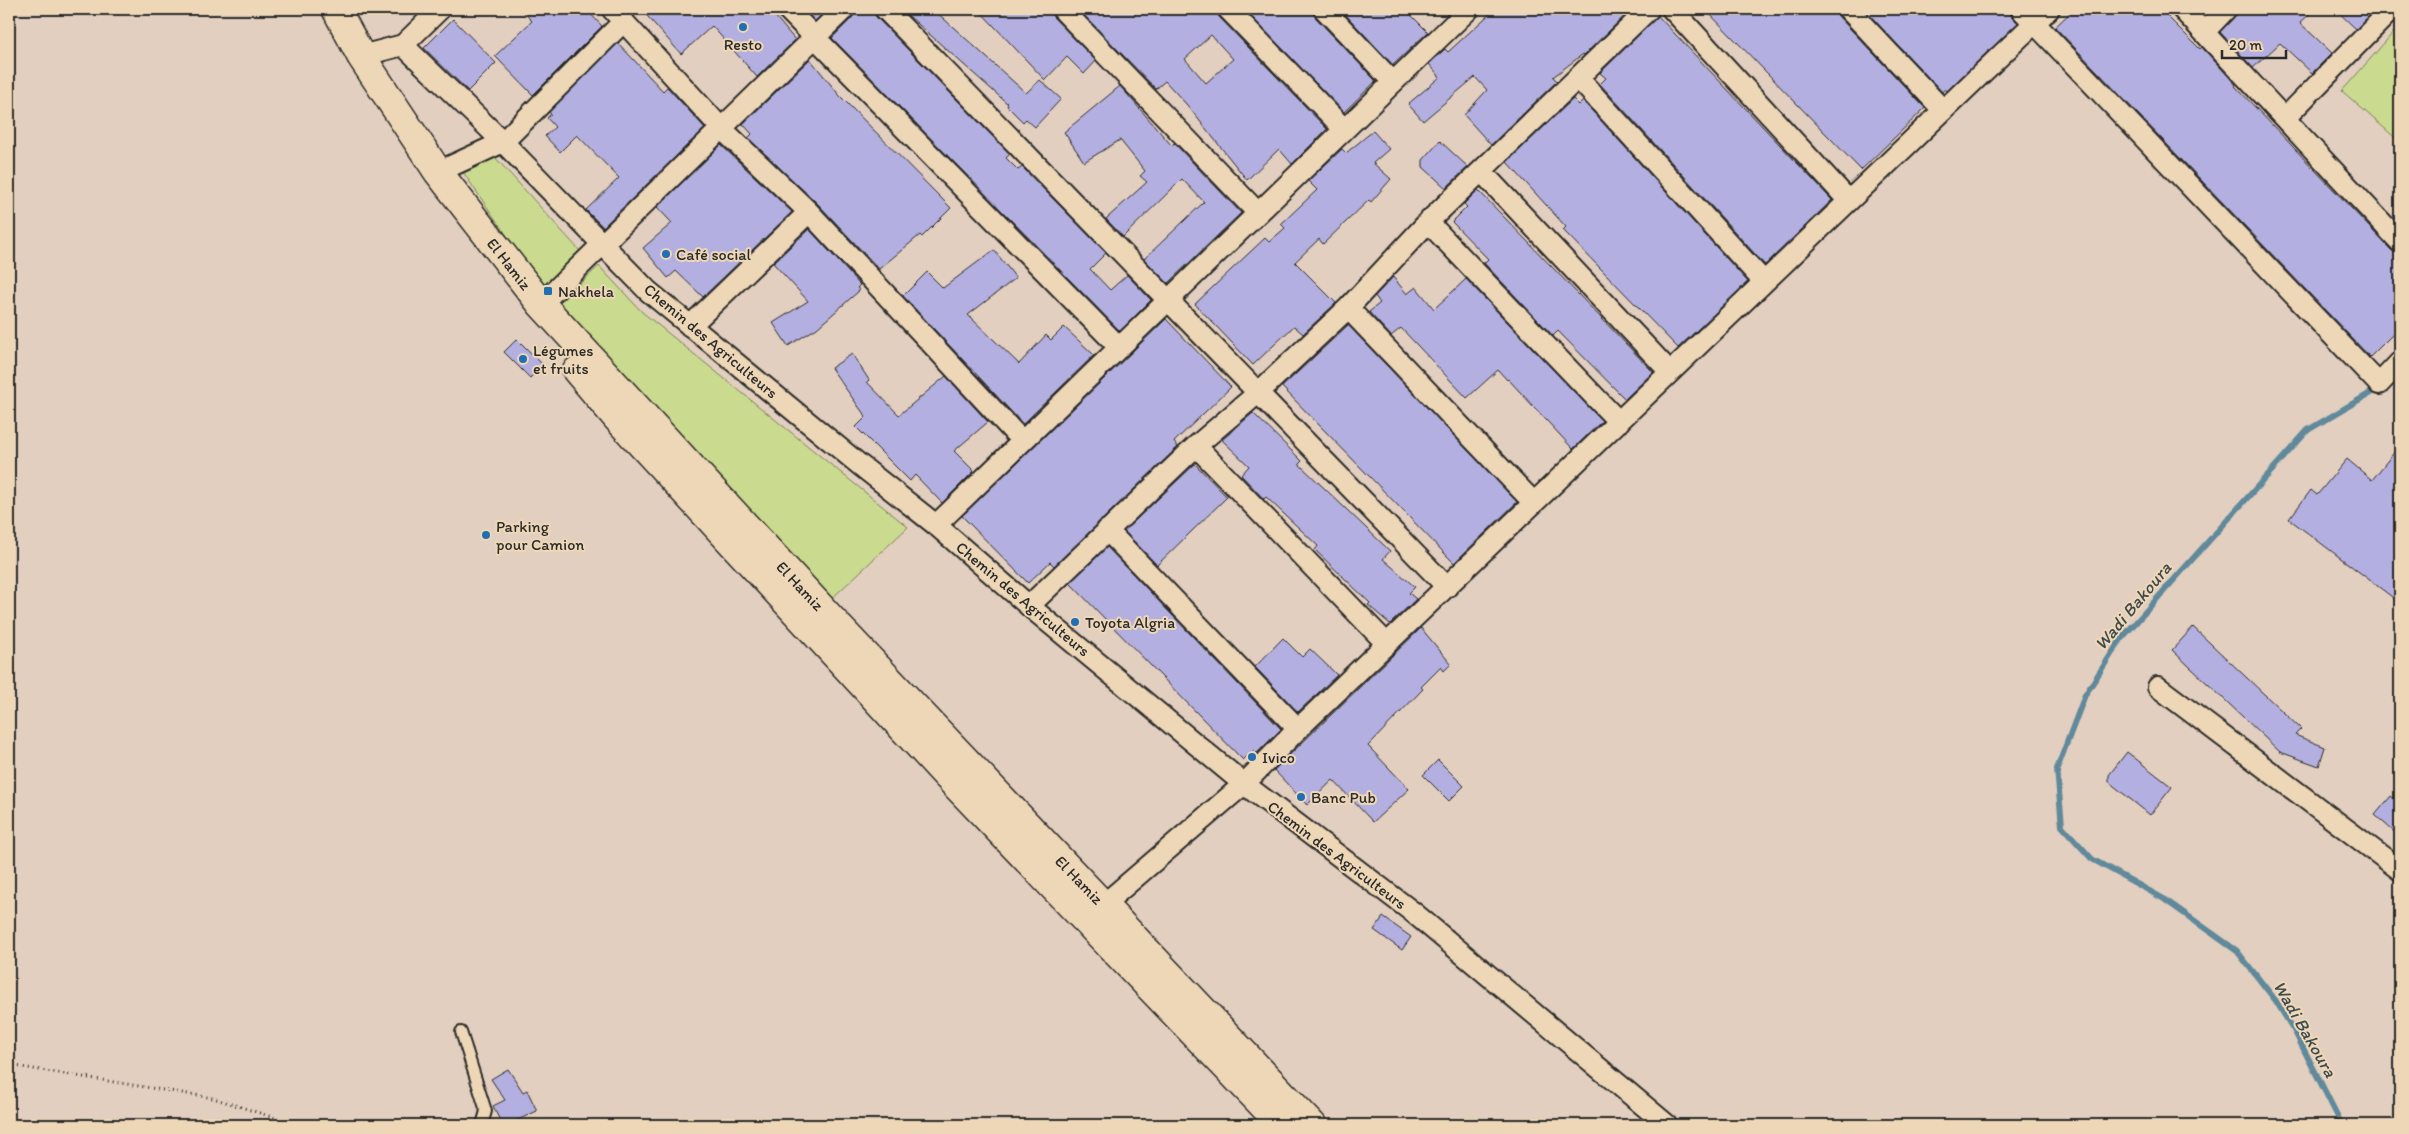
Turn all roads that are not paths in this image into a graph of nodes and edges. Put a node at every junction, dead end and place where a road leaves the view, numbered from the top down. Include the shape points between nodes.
1 (321, 9) edge
2 (336, 9) edge
3 (440, 9) edge
4 (788, 9) edge
5 (844, 9) edge
6 (885, 9) edge
7 (1062, 9) edge
8 (1228, 9) edge
9 (1324, 9) edge
10 (1468, 9) edge
11 (1649, 9) edge
12 (1672, 9) edge
13 (1848, 9) edge
14 (2049, 9) edge
15 (2182, 9) edge
16 (2226, 9) edge
17 (2392, 9) edge
18 (618, 15) edge
19 (2028, 16) edge
20 (2205, 32) junction
21 (815, 37) junction
22 (403, 45) junction
23 (361, 56) junction
24 (1578, 78) junction
25 (1393, 82) junction
26 (1943, 110) junction
27 (2285, 118) junction
28 (721, 128) junction
29 (1344, 129) junction
30 (503, 142) junction
31 (1480, 171) junction
32 (438, 172) junction
33 (1849, 201) junction
34 (809, 212) junction
35 (1258, 213) junction
36 (1428, 222) junction
37 (2400, 242) edge
38 (603, 244) junction
39 (495, 259) junction
40 (1764, 282) junction
41 (516, 287) junction
42 (1168, 300) junction
43 (541, 304) junction
44 (1348, 308) junction
45 (690, 326) junction
46 (1119, 347) junction
47 (2400, 362) edge
48 (1670, 372) junction
49 (1258, 393) junction
50 (1619, 422) junction
51 (1022, 441) junction
52 (1196, 446) junction
53 (1534, 503) junction
54 (936, 525) junction
55 (1107, 530) junction
56 (1447, 587) junction
57 (1029, 606) junction
58 (1388, 644) junction
59 (2158, 687) dead end
60 (1298, 729) junction
61 (1244, 784) junction
62 (2400, 870) edge
63 (1103, 905) junction
64 (461, 1032) dead end
65 (482, 1125) edge
66 (1282, 1125) edge
67 (1312, 1125) edge
68 (1667, 1125) edge

1 - 39 main road, El Hamiz via 426,177
2 - 23 main road, El Hamiz
3 - 22 street
4 - 21 street
5 - 21 street
6 - 42 street
7 - 35 street
8 - 29 street
9 - 25 street
10 - 25 street
11 - 24 street
12 - 33 street
13 - 26 street
14 - 19 street
15 - 20 street
16 - 20 street
17 - 27 street
18 - 28 street
18 - 30 street
19 - 26 street
19 - 47 street via 2379,384
20 - 27 street
21 - 28 street
21 - 46 street
22 - 23 street
22 - 30 street, Chemin des Agriculteurs
23 - 32 main road, El Hamiz
24 - 31 street
24 - 40 street
25 - 29 street
26 - 33 street
27 - 37 street
28 - 34 street
28 - 38 street
29 - 35 street
30 - 32 street
30 - 38 street, Chemin des Agriculteurs
31 - 36 street
31 - 48 street
32 - 39 main road, El Hamiz
33 - 40 street
34 - 45 street
34 - 51 street
35 - 42 street
36 - 44 street
36 - 50 street
38 - 43 street
38 - 45 street, Chemin des Agriculteurs via 648,291
39 - 41 main road, El Hamiz
40 - 48 street
41 - 43 main road, El Hamiz
41 - 66 main road, El Hamiz via 616,417 946,775
42 - 46 street
42 - 49 street
43 - 63 main road, El Hamiz via 837,625
44 - 49 street
44 - 53 street
45 - 54 street, Chemin des Agriculteurs
46 - 51 street
48 - 50 street
49 - 52 street
49 - 56 street
50 - 53 street
51 - 54 street
52 - 55 street
52 - 58 street
53 - 56 street
54 - 57 street, Chemin des Agriculteurs
55 - 57 street
55 - 60 street
56 - 58 street
57 - 61 street, Chemin des Agriculteurs
58 - 60 street
59 - 62 street
60 - 61 street
61 - 63 street
61 - 68 street, Chemin des Agriculteurs via 1414,914
63 - 67 main road, El Hamiz
64 - 65 lane via 486,1111

